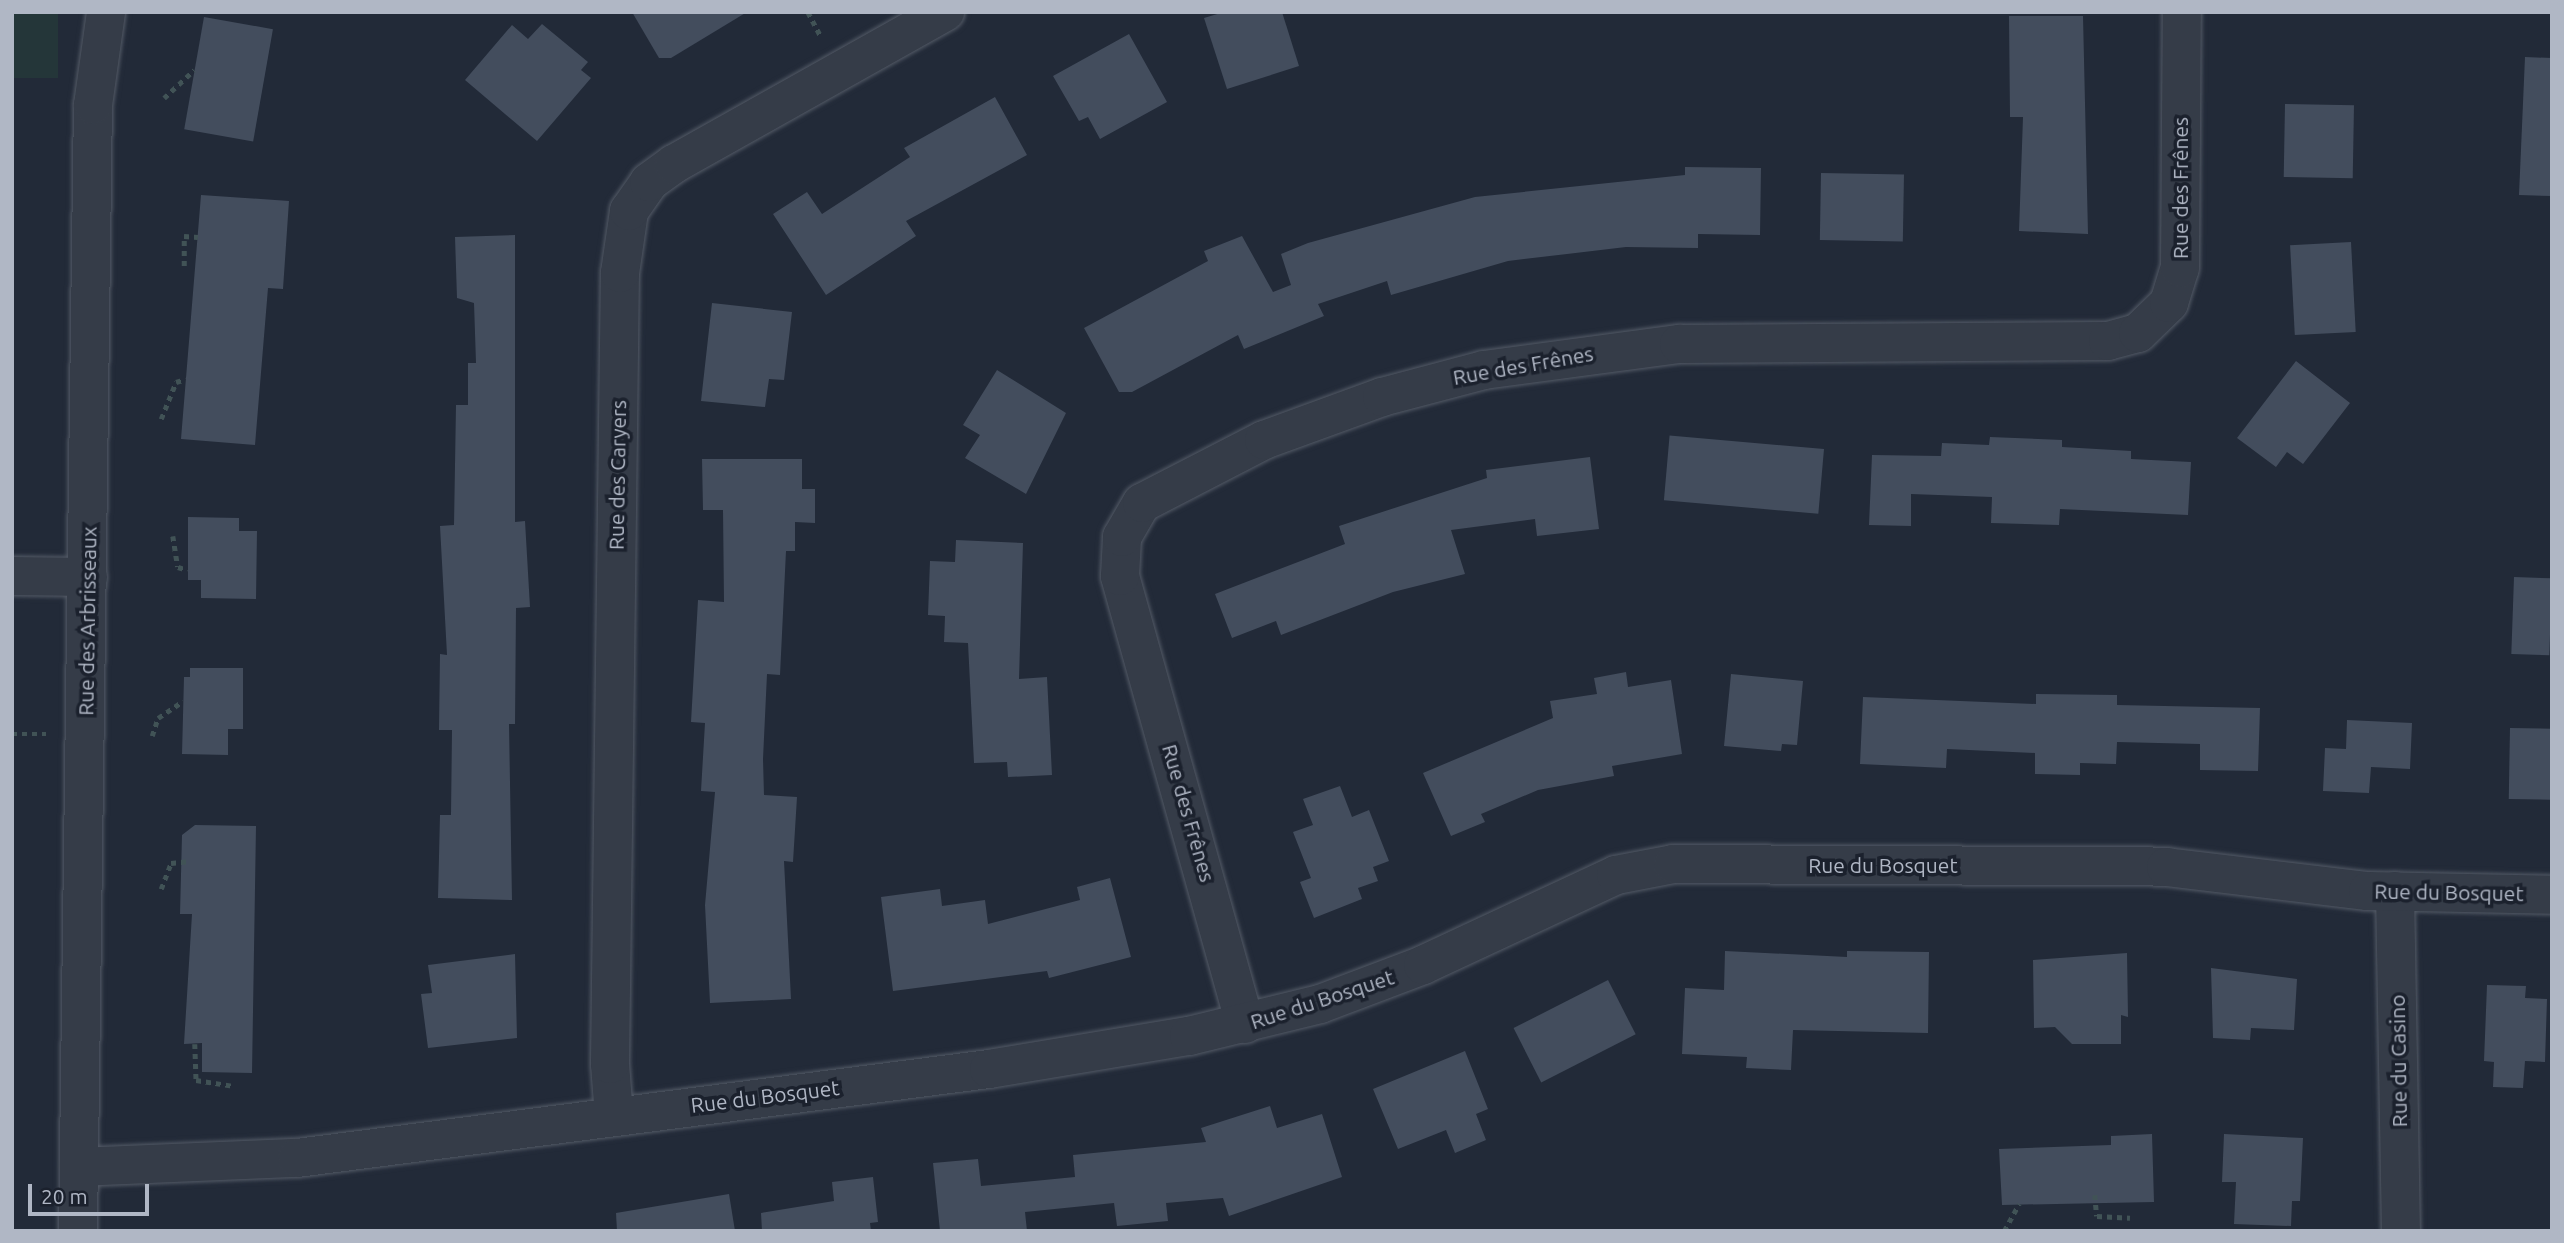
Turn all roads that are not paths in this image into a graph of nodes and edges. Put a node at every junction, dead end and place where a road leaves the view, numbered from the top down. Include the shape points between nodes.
1 (106, 12) edge
2 (945, 12) edge
3 (2182, 12) edge
4 (12, 576) edge
5 (88, 577) junction
6 (2395, 891) junction
7 (2552, 895) edge
8 (1245, 1024) junction
9 (614, 1116) junction
10 (79, 1167) junction
11 (78, 1231) edge
12 (2401, 1231) edge

1 - 5 street, Rue des Arbrisseaux via 93,105
2 - 9 street, Rue des Caryers via 674,164 649,182 629,211 620,273
3 - 8 street, Rue des Frênes via 2180,268 2169,303 2138,332 2108,341 1679,344 1484,370 1382,397 1275,435 1142,503 1122,537 1120,576
4 - 5 street
5 - 10 street, Rue des Arbrisseaux
6 - 7 street, Rue du Bosquet
6 - 8 street, Rue du Bosquet via 2166,867 1673,864 1616,875 1423,965
6 - 12 street, Rue du Casino
8 - 9 street, Rue du Bosquet via 989,1069
9 - 10 street, Rue du Bosquet via 259,1162
10 - 11 street, Rue des Arbrisseaux

